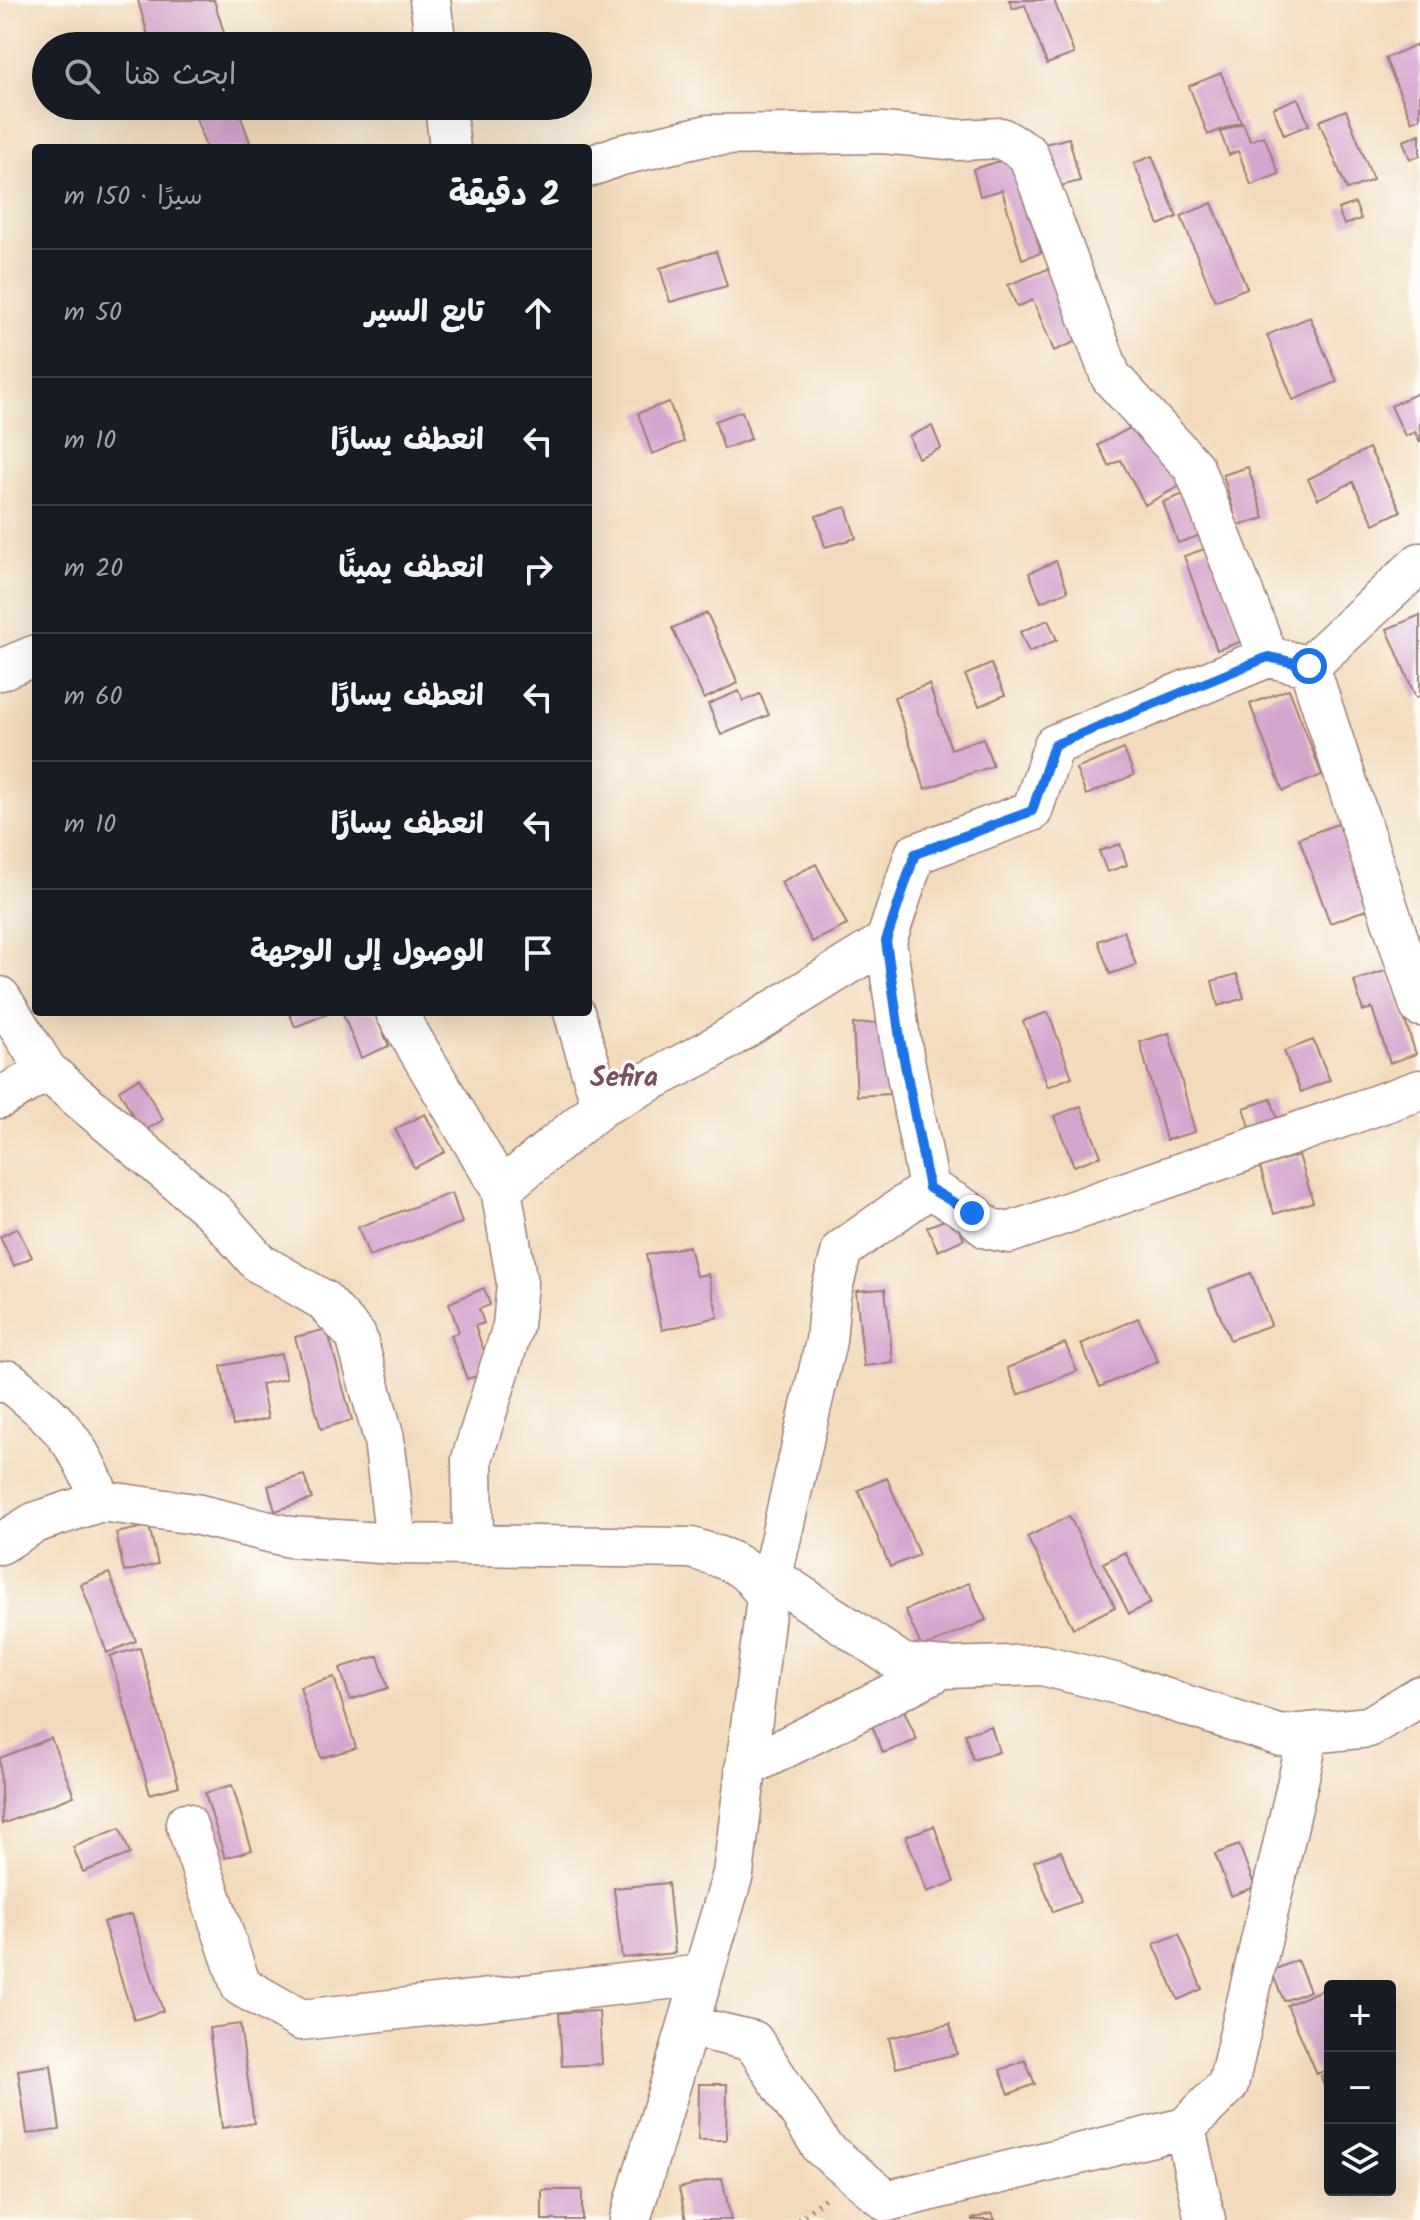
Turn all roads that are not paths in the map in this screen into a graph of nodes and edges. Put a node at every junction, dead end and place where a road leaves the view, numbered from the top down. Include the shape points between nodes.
1 (430, 0) edge
2 (434, 32) edge
3 (447, 120) edge
4 (450, 144) edge
5 (592, 166) edge
6 (1420, 563) edge
7 (32, 657) edge
8 (1268, 657) junction
9 (1309, 666) junction
10 (0, 670) edge
11 (886, 941) junction
12 (0, 997) edge
13 (1420, 1006) edge
14 (398, 1016) edge
15 (575, 1016) edge
16 (47, 1071) junction
17 (1420, 1090) edge
18 (0, 1098) edge
19 (602, 1106) junction
20 (929, 1188) junction
21 (501, 1189) junction
22 (0, 1382) edge
23 (101, 1501) junction
24 (0, 1544) edge
25 (396, 1544) junction
26 (473, 1545) junction
27 (769, 1586) junction
28 (943, 1668) junction
29 (1420, 1696) edge
30 (1309, 1733) junction
31 (745, 1768) junction
32 (186, 1823) dead end
33 (703, 1975) junction
34 (689, 2026) junction
35 (1185, 2128) junction
36 (630, 2220) edge
37 (1205, 2220) edge

1 - 2 street
3 - 4 street
5 - 8 street via 708,135 1001,138 1028,154 1111,377 1194,468
6 - 9 street
7 - 10 street
8 - 9 street
8 - 11 street via 1054,745 1032,811 915,854
9 - 13 street
11 - 19 street via 708,1051
11 - 20 street
12 - 16 street
14 - 21 street
15 - 19 street
16 - 18 street
16 - 25 street via 215,1213 259,1263 323,1300 356,1336 384,1439
17 - 20 street via 1009,1233 987,1228
19 - 21 street
20 - 27 street via 842,1250
21 - 26 street via 517,1283 513,1326 472,1459
22 - 23 street via 9,1381 67,1435 84,1456
23 - 24 street via 34,1523
23 - 25 street via 195,1514 290,1537
25 - 26 street
26 - 27 street via 691,1548 728,1559
27 - 28 street via 903,1664
27 - 31 street
28 - 30 street via 1042,1665 1281,1736
28 - 31 street
29 - 30 street via 1369,1727
30 - 35 street via 1228,2085
31 - 33 street via 733,1874
32 - 33 street via 241,1986 301,2020
33 - 34 street
34 - 35 street via 753,2041 822,2147 887,2201
34 - 36 street
35 - 37 street

